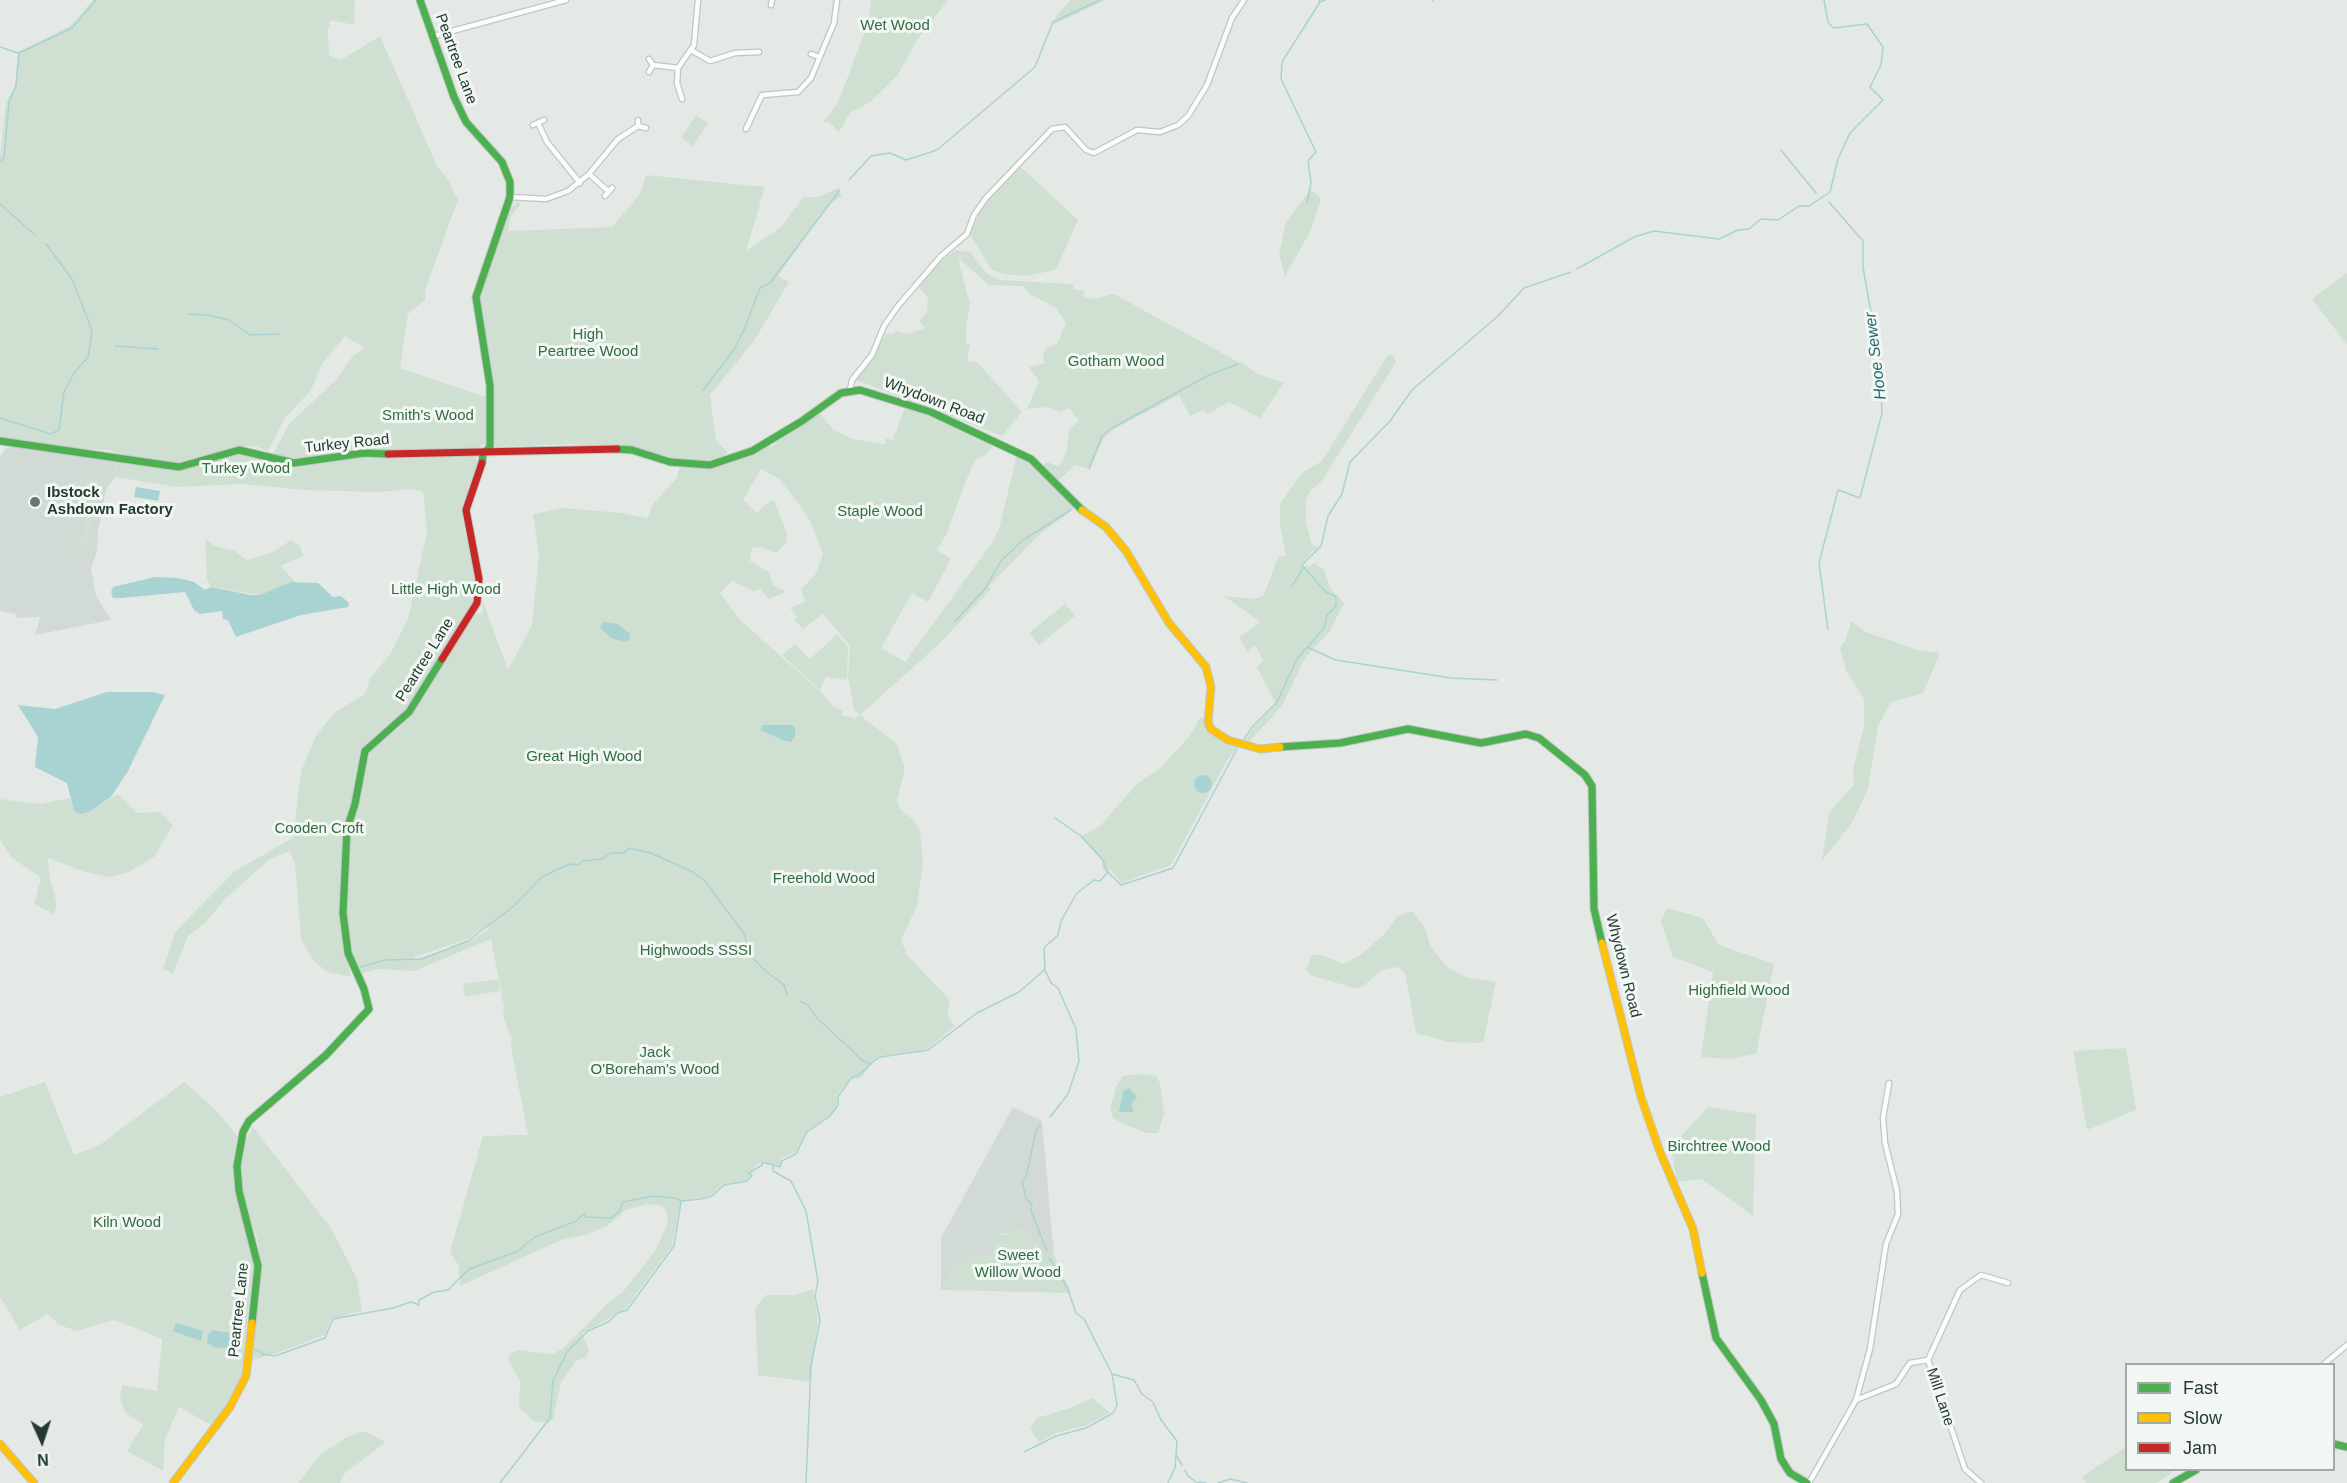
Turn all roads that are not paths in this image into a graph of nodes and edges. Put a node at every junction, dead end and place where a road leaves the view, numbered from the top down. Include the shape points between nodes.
1 (420, 0) edge
2 (566, 0) edge
3 (698, 0) edge
4 (837, 0) edge
5 (1244, 0) edge
6 (434, 36) junction
7 (752, 42) dead end
8 (691, 50) junction
9 (752, 50) junction
10 (759, 52) dead end
11 (811, 54) dead end
12 (819, 57) junction
13 (649, 59) dead end
14 (654, 65) junction
15 (678, 68) junction
16 (649, 72) dead end
17 (688, 89) dead end
18 (680, 92) junction
19 (682, 99) dead end
20 (741, 116) dead end
21 (544, 120) dead end
22 (638, 120) dead end
23 (748, 121) junction
24 (638, 126) junction
25 (646, 128) dead end
26 (746, 129) dead end
27 (589, 174) junction
28 (580, 183) junction
29 (608, 192) dead end
30 (510, 197) junction
31 (850, 390) junction
32 (0, 441) edge
33 (486, 451) junction
34 (1889, 1083) dead end
35 (2008, 1283) dead end
36 (2347, 1345) edge
37 (1928, 1360) junction
38 (2326, 1363) edge
39 (1856, 1400) junction
40 (0, 1444) edge
41 (2194, 1471) edge
42 (34, 1483) edge
43 (173, 1483) edge
44 (1808, 1483) edge
45 (1981, 1483) edge
46 (2173, 1483) edge

1 - 6 street, Peartree Lane
2 - 6 street
3 - 8 street via 696,37
4 - 12 street via 837,14
5 - 31 street via 1232,18 1207,85 1178,125 1160,132 1137,130 1094,153 1086,150 1065,127 1052,129 986,198 967,234 941,256 898,306 872,355 852,380
6 - 30 street, Peartree Lane via 466,122 505,167
7 - 9 street
8 - 9 street via 710,61
8 - 15 street
9 - 10 street
11 - 12 street
12 - 23 street via 811,78 798,92 762,95
13 - 14 street
14 - 15 street
14 - 16 street
15 - 18 street
17 - 18 street
18 - 19 street
20 - 23 street
21 - 28 street via 536,124
22 - 24 street
23 - 26 street
24 - 25 street
24 - 27 street via 618,139
27 - 28 street
27 - 29 street
28 - 30 street via 546,199
30 - 33 street, Peartree Lane via 476,297 490,386 490,447
31 - 33 street via 752,451 710,465 670,462 632,450
31 - 44 street, Whydown Road via 884,395 931,412 1031,459 1077,507 1107,527 1169,623 1201,658 1210,676 1211,729 1241,745 1260,749 1340,743 1408,729 1481,743 1526,734 1556,750 1591,782 1594,909 1641,1097 1693,1229 1716,1338 1774,1424 1781,1460 1790,1473
32 - 33 street, Turkey Road via 179,467 239,450 294,463 364,453
33 - 43 street, Peartree Lane via 466,510 478,579 477,603 409,712 365,751 347,829 345,939 369,1009 326,1055 249,1121 243,1132 237,1166 238,1191 254,1239 258,1266 246,1376 230,1407
34 - 39 street via 1883,1118 1898,1214 1886,1244 1870,1349
35 - 37 street, Mill Lane via 1981,1275 1960,1290
36 - 38 street
37 - 39 street via 1910,1363 1896,1384
37 - 45 street, Mill Lane via 1965,1469
39 - 44 street
40 - 42 street
41 - 46 street

